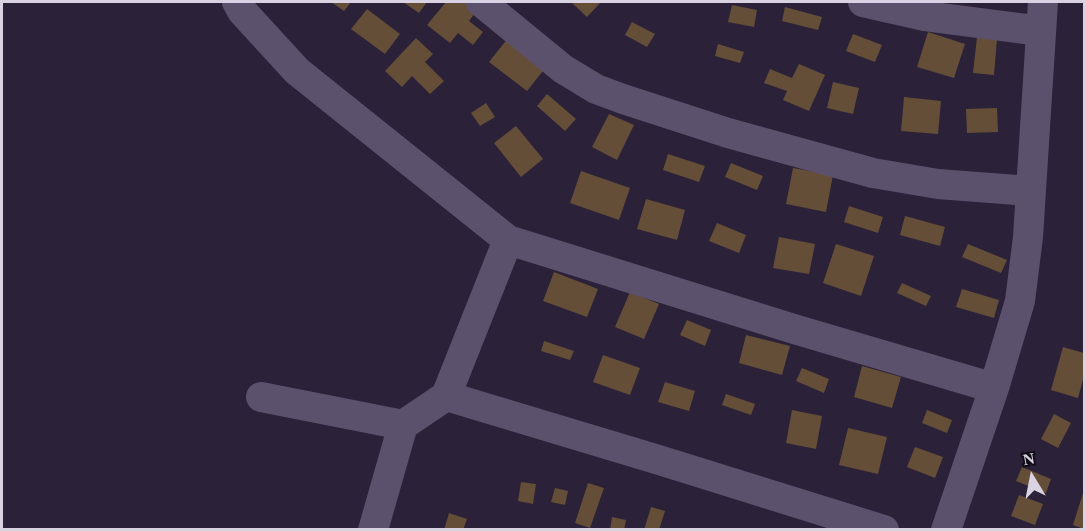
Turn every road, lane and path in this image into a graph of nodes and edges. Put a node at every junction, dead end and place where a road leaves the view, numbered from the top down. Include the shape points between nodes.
1 (237, 2) edge
2 (481, 2) edge
3 (863, 2) edge
4 (1043, 2) edge
5 (1041, 31) junction
6 (1030, 191) junction
7 (508, 240) junction
8 (994, 388) junction
9 (446, 396) junction
10 (261, 397) dead end
11 (403, 425) junction
12 (373, 530) edge
13 (884, 530) edge
14 (946, 530) edge

1 - 7 street via 297,71
2 - 6 street via 563,69 596,89 623,99 873,173 938,184
3 - 5 street via 925,16
4 - 5 street
5 - 6 street
6 - 8 street via 1020,301
7 - 8 street
7 - 9 street
8 - 14 street
9 - 11 street
9 - 13 street
10 - 11 street
11 - 12 street

